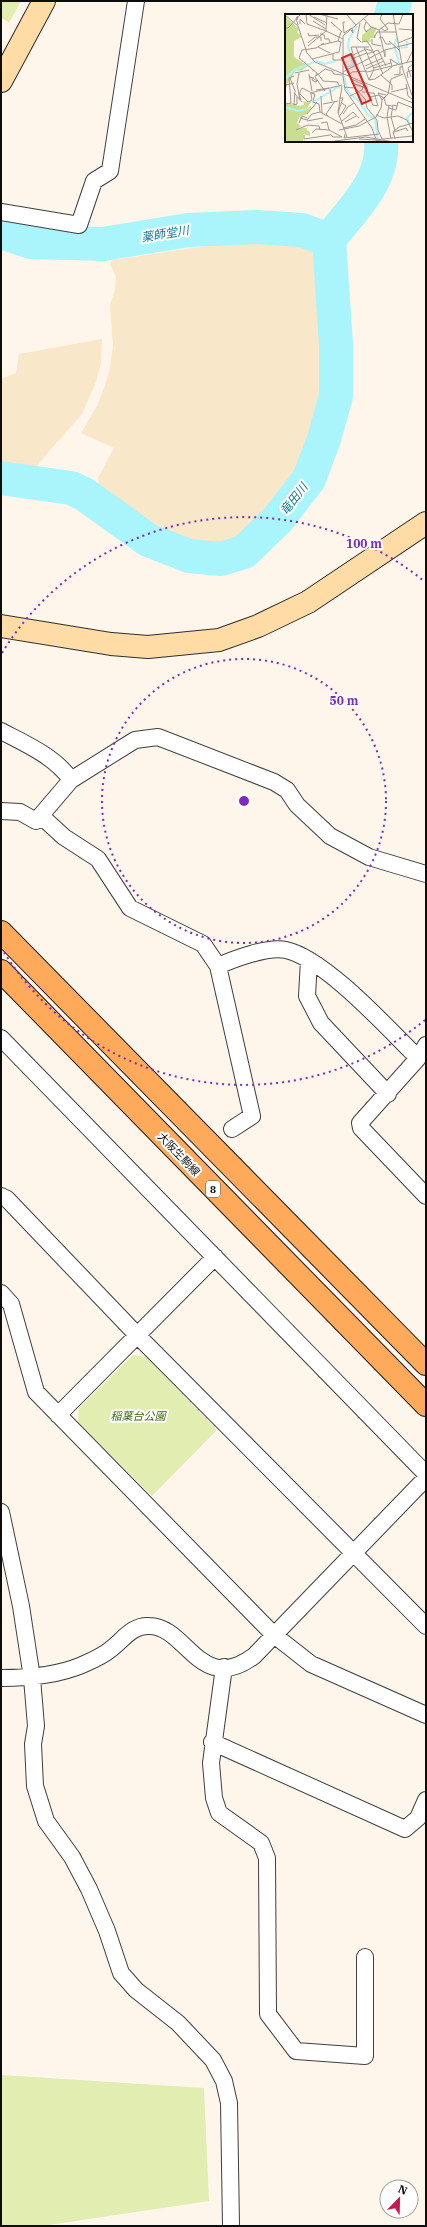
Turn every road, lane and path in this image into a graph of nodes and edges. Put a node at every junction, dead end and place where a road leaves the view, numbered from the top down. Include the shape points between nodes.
1 (44, 1) edge
2 (136, 1) edge
3 (1, 81) edge
4 (1, 212) edge
5 (426, 524) edge
6 (1, 626) edge
7 (1, 731) edge
8 (70, 780) junction
9 (1, 811) edge
10 (41, 816) junction
11 (426, 874) edge
12 (1, 932) edge
13 (309, 960) junction
14 (218, 966) junction
15 (1, 971) edge
16 (1, 1038) edge
17 (423, 1051) edge
18 (388, 1094) junction
19 (232, 1129) dead end
20 (1, 1196) edge
21 (426, 1196) edge
22 (215, 1257) junction
23 (1, 1293) edge
24 (138, 1336) junction
25 (426, 1364) edge
26 (426, 1405) edge
27 (58, 1415) junction
28 (426, 1474) edge
29 (426, 1478) edge
30 (1, 1512) edge
31 (353, 1554) junction
32 (426, 1626) edge
33 (274, 1634) junction
34 (224, 1667) junction
35 (1, 1678) edge
36 (32, 1678) junction
37 (426, 1715) edge
38 (212, 1742) junction
39 (426, 1800) edge
40 (365, 1957) dead end
41 (231, 2226) edge

1 - 3 street
2 - 4 street via 110,171 94,181 80,225
5 - 6 street via 308,602 258,626 219,640 143,647
7 - 8 street via 32,747 66,773
8 - 10 street
8 - 11 street via 135,740 158,737 274,782 287,790 297,805 330,836 369,857
9 - 10 street via 20,812 36,821
10 - 14 street via 64,837 98,859 130,908 203,944
12 - 25 main road
13 - 14 street via 285,949 251,953
13 - 17 street via 338,981 411,1051
13 - 18 street via 307,996 321,1023
14 - 19 street via 252,1116
15 - 26 main road, 大阪生駒線 / 8
16 - 22 street
17 - 18 street
18 - 21 street via 360,1123 361,1128
20 - 24 street via 7,1199
22 - 24 street
22 - 28 street
23 - 27 street via 12,1304 36,1392
24 - 27 street
24 - 31 street
27 - 33 street
29 - 31 street
30 - 36 street via 22,1613
31 - 32 street
31 - 33 street
33 - 34 street via 244,1663 236,1668
33 - 37 street via 311,1664
34 - 36 street via 208,1664 164,1629 149,1626 136,1628 111,1650 81,1666
34 - 38 street
35 - 36 street
36 - 41 street via 36,1726 35,1786 46,1821 72,1857 89,1888 121,1973 136,1990 178,2023 213,2060 224,2081 229,2103
38 - 39 street via 404,1829 418,1818
38 - 40 street via 213,1791 218,1813 261,1843 267,1858 268,2014 296,2051 365,2056

